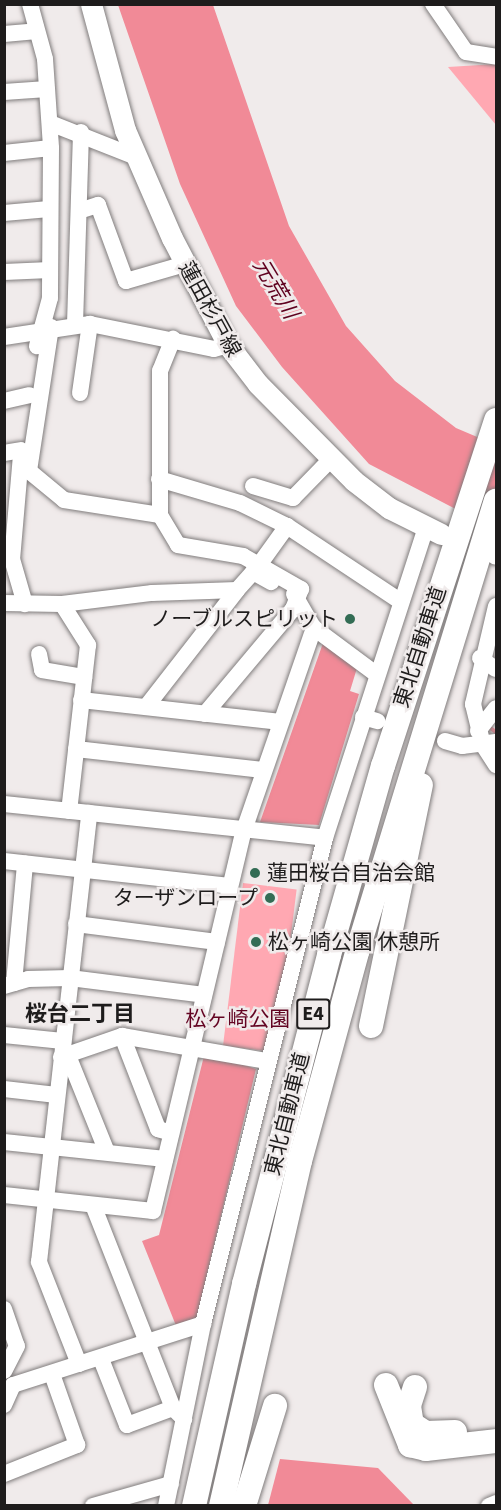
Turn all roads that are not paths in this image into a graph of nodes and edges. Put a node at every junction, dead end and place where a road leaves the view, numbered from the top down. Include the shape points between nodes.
1 (30, 4) edge
2 (91, 4) edge
3 (433, 4) edge
4 (37, 31) junction
5 (4, 34) edge
6 (496, 57) edge
7 (47, 89) junction
8 (4, 93) edge
9 (50, 123) junction
10 (81, 132) junction
11 (51, 148) junction
12 (4, 153) edge
13 (136, 157) junction
14 (49, 209) junction
15 (78, 211) junction
16 (4, 213) edge
17 (185, 264) junction
18 (50, 270) junction
19 (4, 272) edge
20 (83, 324) junction
21 (45, 328) junction
22 (4, 337) edge
23 (173, 338) junction
24 (228, 345) junction
25 (80, 393) dead end
26 (29, 395) junction
27 (4, 400) edge
28 (496, 420) edge
29 (13, 451) edge
30 (331, 459) junction
31 (159, 479) junction
32 (253, 486) dead end
33 (271, 493) junction
34 (496, 501) edge
35 (261, 513) junction
36 (160, 515) junction
37 (286, 526) junction
38 (442, 531) junction
39 (491, 549) edge
40 (256, 568) junction
41 (237, 590) junction
42 (298, 596) junction
43 (400, 601) junction
44 (4, 603) edge
45 (25, 604) junction
46 (62, 604) junction
47 (496, 606) edge
48 (314, 628) junction
49 (39, 654) dead end
50 (480, 658) junction
51 (496, 669) edge
52 (376, 674) junction
53 (84, 677) junction
54 (437, 681) junction
55 (81, 700) junction
56 (146, 707) junction
57 (496, 708) edge
58 (205, 714) junction
59 (280, 722) junction
60 (486, 739) edge
61 (445, 741) dead end
62 (76, 749) junction
63 (496, 765) edge
64 (263, 770) junction
65 (4, 804) edge
66 (69, 811) junction
67 (89, 813) junction
68 (244, 830) junction
69 (325, 838) junction
70 (4, 861) edge
71 (25, 864) junction
72 (83, 870) junction
73 (230, 886) junction
74 (76, 924) junction
75 (217, 942) junction
76 (70, 978) junction
77 (9, 985) edge
78 (204, 995) junction
79 (371, 1026) dead end
80 (4, 1035) edge
81 (122, 1036) junction
82 (193, 1044) junction
83 (64, 1052) junction
84 (266, 1061) junction
85 (4, 1089) edge
86 (57, 1095) junction
87 (171, 1132) junction
88 (4, 1142) edge
89 (51, 1146) junction
90 (107, 1152) junction
91 (165, 1159) junction
92 (4, 1195) edge
93 (45, 1199) junction
94 (93, 1205) junction
95 (4, 1308) edge
96 (202, 1324) junction
97 (146, 1342) junction
98 (101, 1359) junction
99 (79, 1364) junction
100 (4, 1371) edge
101 (52, 1374) junction
102 (386, 1384) dead end
103 (415, 1387) dead end
104 (4, 1404) edge
105 (275, 1406) dead end
106 (178, 1414) junction
107 (496, 1426) edge
108 (496, 1440) edge
109 (4, 1474) edge
110 (171, 1484) junction
111 (496, 1503) edge
112 (93, 1506) edge
113 (166, 1506) edge
114 (194, 1506) edge
115 (221, 1506) edge
116 (244, 1506) edge
117 (489, 1506) edge

1 - 4 street
2 - 13 main road, 蓮田杉戸線 via 109,83
3 - 6 street via 466,52
4 - 5 street
4 - 7 street
7 - 8 street
7 - 9 street
9 - 10 street
9 - 11 street
10 - 13 street
10 - 15 street
11 - 12 street
11 - 14 street
13 - 17 main road, 蓮田杉戸線
14 - 16 street
14 - 18 street
15 - 17 street via 98,206 126,281
15 - 20 street
17 - 24 main road, 蓮田杉戸線
18 - 19 street
18 - 21 street
20 - 21 street
20 - 23 street
20 - 25 street
21 - 22 street
21 - 26 street
21 - 36 street via 29,471 64,500
23 - 24 street via 214,349
23 - 31 street via 160,370
24 - 30 main road, 蓮田杉戸線
26 - 27 street
26 - 29 street
28 - 38 highway, 東北自動車道 / E4
29 - 45 street via 12,559
30 - 33 street via 293,498
30 - 38 main road, 蓮田杉戸線 via 381,502
31 - 35 street
31 - 36 street
32 - 33 street
33 - 35 street
34 - 39 highway, 東北自動車道 / E4
35 - 37 street
36 - 40 street via 178,545
37 - 40 street
37 - 43 street
38 - 43 street
38 - 114 highway, 東北自動車道 / E4 via 295,1080
39 - 54 highway, 東北自動車道 / E4
40 - 41 street
40 - 42 street
41 - 46 street
41 - 56 street
42 - 48 street
42 - 58 street
43 - 52 street
44 - 45 street
45 - 46 street
46 - 53 street via 88,645
47 - 50 street
48 - 52 street
48 - 59 street
49 - 53 street via 42,670
50 - 51 street
50 - 60 street via 473,704
52 - 69 street via 370,719
53 - 55 street
54 - 79 highway
54 - 115 highway, 東北自動車道 / E4 via 303,1150
55 - 56 street
55 - 62 street
56 - 58 street
57 - 60 street
58 - 59 street
59 - 64 street
60 - 61 street
60 - 63 street
62 - 64 street
62 - 66 street
64 - 68 street
65 - 66 street
66 - 67 street
67 - 68 street
67 - 72 street
68 - 69 street
68 - 73 street
69 - 84 street
70 - 71 street
71 - 72 street
71 - 77 street
72 - 73 street
72 - 74 street
73 - 75 street
74 - 75 street
74 - 76 street
75 - 78 street
76 - 77 street
76 - 78 street
76 - 83 street
78 - 82 street
80 - 83 street
81 - 82 street
81 - 83 street
81 - 87 street via 158,1129
82 - 84 street
82 - 87 street
83 - 86 street
83 - 90 street
84 - 96 street
85 - 86 street
86 - 89 street
87 - 91 street
88 - 89 street
89 - 90 street
89 - 93 street
90 - 91 street
91 - 94 street via 153,1211
92 - 93 street
93 - 94 street
93 - 99 street via 39,1262
94 - 97 street
95 - 100 street via 17,1346
96 - 97 street
96 - 106 street
97 - 98 street
97 - 106 street
98 - 99 street
98 - 106 street via 127,1425
99 - 101 street
101 - 104 street via 13,1385
101 - 109 street via 77,1445
102 - 108 highway via 410,1445 426,1449
103 - 107 highway via 409,1406 418,1430 435,1434
105 - 116 highway
106 - 110 street
110 - 112 street
110 - 113 street
111 - 117 street

